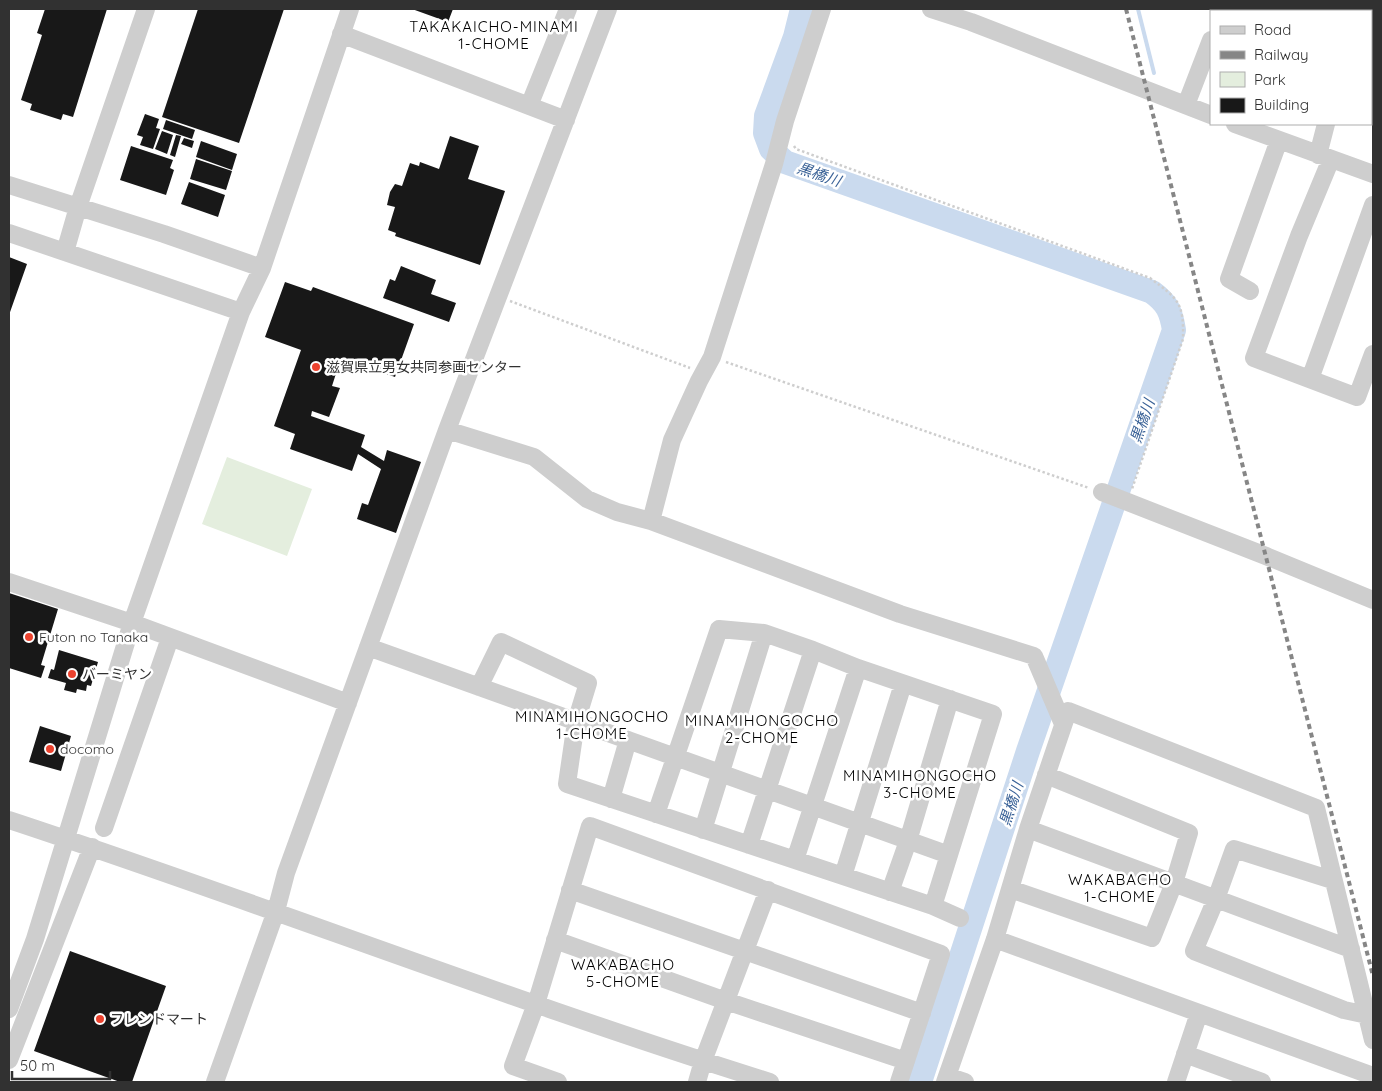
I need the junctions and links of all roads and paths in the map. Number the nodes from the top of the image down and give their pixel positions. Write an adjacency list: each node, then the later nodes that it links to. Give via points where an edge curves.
1 (146, 9): 23 (street)
2 (350, 9): 8 (street)
3 (568, 9): 11 (street)
4 (608, 9): 13 (street)
5 (822, 9): 17 (street)
6 (932, 9): 7 (street)
7 (974, 16): 10 (street)
8 (341, 34): 11 (street); 26 (street)
9 (1210, 43): 10 (street)
10 (1186, 105): 12 (street)
11 (530, 106): 13 (street)
12 (1210, 115)
13 (566, 120): 28 (street)
14 (1242, 125): 16 (street)
15 (1326, 125): 19 (street)
16 (1256, 127): 18 (street)
17 (781, 137): 31 (street); 35 (path, via 796,149 1150,278 1174,296 1184,317 1183,339)
18 (1280, 140): 19 (street); 27 (street, via 1229,279)
19 (1324, 157): 20 (street); 32 (street, via 1254,358)
20 (1373, 174)
21 (9, 185): 23 (street)
22 (1373, 205): 32 (street)
23 (78, 206): 25 (street); 26 (street)
24 (9, 233): 25 (street)
25 (65, 252): 29 (street)
26 (262, 268): 29 (street)
27 (1250, 291)
28 (498, 297): 31 (path, via 684,367); 33 (street)
29 (241, 312): 39 (street)
30 (1373, 354): 32 (street, via 1357,397)
31 (708, 364): 34 (path); 36 (street, via 672,440)
32 (1310, 379)
33 (447, 430): 36 (street, via 534,457 587,499 617,512); 42 (street)
34 (1102, 492): 35 (street)
35 (1125, 501): 38 (street)
36 (651, 521): 50 (street, via 900,614 1034,656)
37 (9, 582): 39 (street)
38 (1373, 600)
39 (132, 624): 41 (street); 64 (street)
40 (764, 633): 43 (street); 52 (street, via 719,628); 53 (street)
41 (170, 638): 48 (street); 61 (street)
42 (368, 647): 46 (street); 48 (street)
43 (813, 650): 44 (street); 55 (street)
44 (858, 668): 45 (street); 57 (street)
45 (903, 684): 47 (street); 60 (street)
46 (480, 687): 49 (street); 49 (street, via 501,642 588,683)
47 (950, 699): 65 (street); 68 (street, via 993,714)
48 (348, 703): 79 (street, via 286,873)
49 (576, 722): 51 (street); 56 (street, via 567,784)
50 (1063, 724): 54 (street); 71 (street, via 1068,711 1316,808)
51 (628, 740): 52 (street); 56 (street)
52 (676, 758): 53 (street); 58 (street)
53 (721, 774): 55 (street); 63 (street)
54 (1046, 775): 62 (street); 72 (street, via 1189,833)
55 (767, 790): 57 (street); 66 (street)
56 (611, 799): 58 (street)
57 (811, 806): 60 (street); 69 (street)
58 (656, 814): 63 (street)
59 (9, 820): 64 (street)
60 (859, 823): 65 (street); 70 (street)
61 (104, 828)
62 (1028, 829): 72 (street); 73 (street)
63 (704, 830): 66 (street)
64 (65, 838): 67 (street); 87 (street, via 35,939)
65 (908, 840): 68 (street); 76 (street)
66 (749, 845): 69 (street)
67 (92, 847): 79 (street); 93 (street)
68 (950, 855): 78 (street)
69 (795, 860): 70 (street)
70 (843, 876): 76 (street)
71 (1332, 880): 77 (street, via 1234,849); 83 (street)
72 (1174, 883): 73 (street, via 1152,938); 77 (street)
73 (1010, 889): 81 (street)
74 (570, 890): 75 (street, via 590,826); 82 (street); 84 (street)
75 (768, 890): 84 (street); 88 (street, via 941,954)
76 (890, 892): 78 (street)
77 (1216, 899): 83 (street); 90 (street, via 1194,951)
78 (933, 906): 80 (street)
79 (276, 911): 86 (street); 98 (street)
80 (960, 918)
81 (995, 939): 89 (street); 97 (street)
82 (555, 940): 85 (street); 86 (street)
83 (1351, 949): 90 (street)
84 (745, 952): 85 (street); 88 (street)
85 (726, 1001): 94 (street); 95 (street)
86 (536, 1004): 94 (street); 99 (street, via 513,1066)
87 (9, 1009)
88 (922, 1013): 95 (street)
89 (1199, 1013): 92 (street); 96 (street)
90 (1367, 1016): 91 (street)
91 (1373, 1040)
92 (1185, 1054): 104 (street); 105 (street)
93 (9, 1060)
94 (703, 1061): 100 (street); 101 (street)
95 (906, 1061): 102 (street)
96 (1373, 1076)
97 (946, 1079): 103 (street)
98 (215, 1082)
99 (558, 1082)
100 (697, 1082)
101 (770, 1082)
102 (899, 1082)
103 (965, 1082)
104 (1176, 1082)
105 (1262, 1082)

